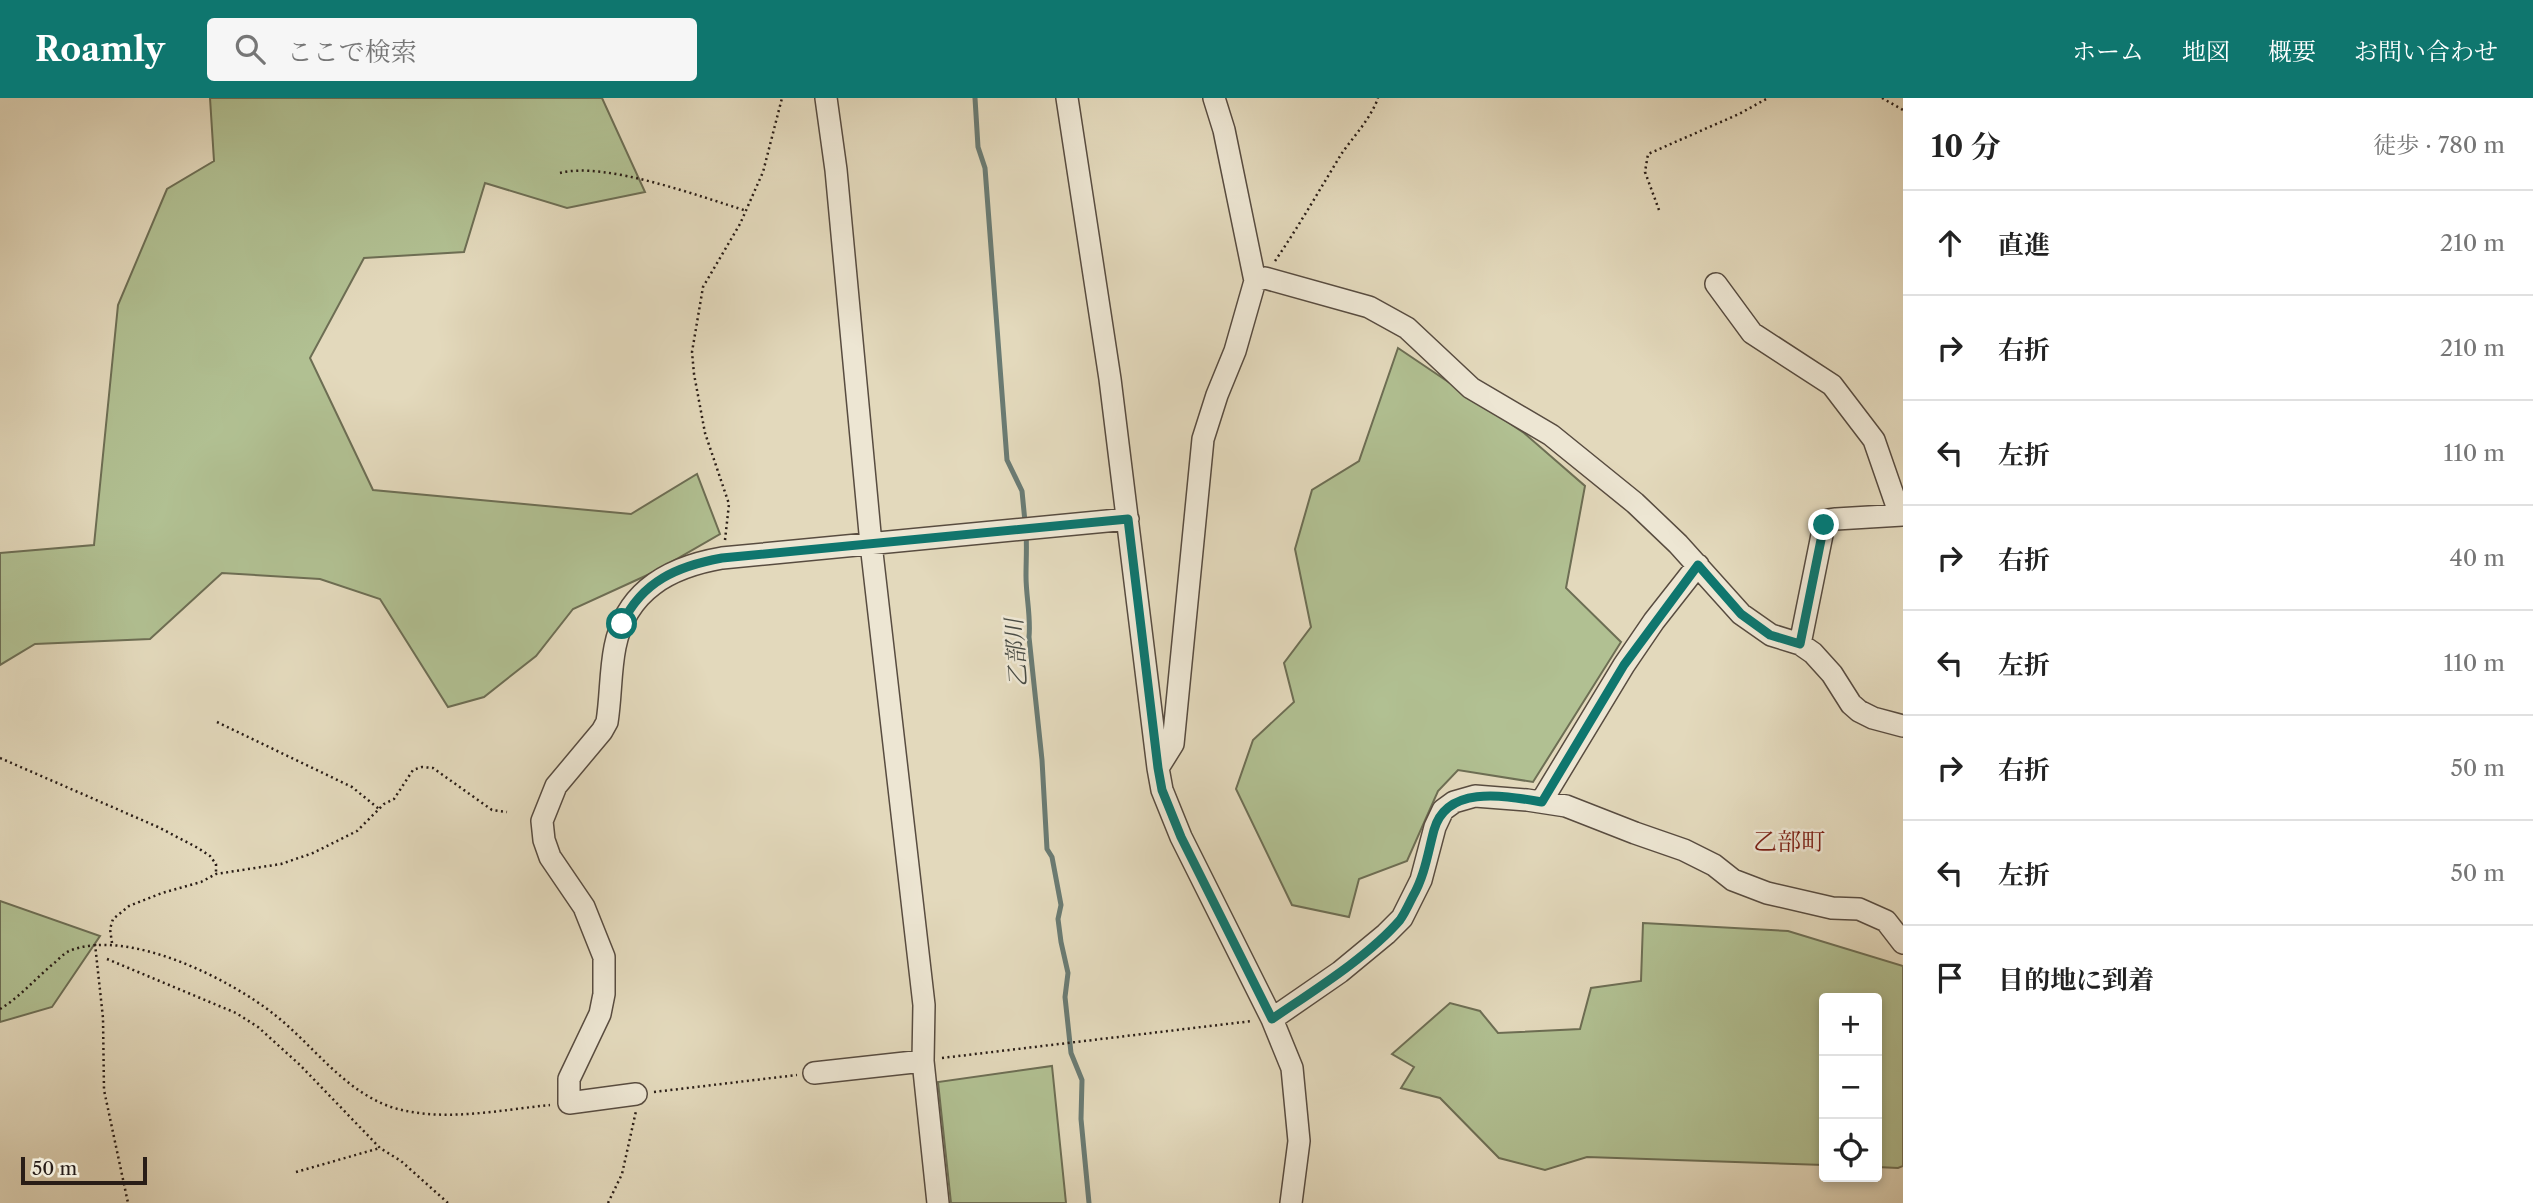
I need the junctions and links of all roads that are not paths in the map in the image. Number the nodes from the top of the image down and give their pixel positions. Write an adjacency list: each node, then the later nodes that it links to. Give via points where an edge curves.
1 (826, 98): 8 (street)
2 (1068, 98): 7 (street)
3 (1214, 98): 4 (street)
4 (1260, 279): 9 (street, via 1368,307 1407,328 1471,388 1551,435 1588,464); 12 (street, via 1203,439 1173,744)
5 (1716, 284): 6 (street, via 1752,334 1832,385 1874,440)
6 (1902, 515): 10 (street, via 1836,519 1824,525)
7 (1128, 519): 8 (street); 12 (street)
8 (871, 544): 16 (street, via 924,1005); 18 (street, via 722,558 682,568 647,589 629,609 615,646 607,722 556,786 542,821 550,857 584,907 604,957 600,1014 569,1079 569,1103)
9 (1698, 565): 10 (street, via 1741,614 1770,635); 13 (street, via 1624,665)
10 (1800, 644): 11 (street, via 1820,660 1859,711)
11 (1903, 726)
12 (1158, 768): 15 (street, via 1181,837)
13 (1542, 802): 14 (street, via 1566,806 1684,850 1733,880 1767,893 1832,908 1859,909 1886,921); 15 (street, via 1475,796 1443,810 1421,880 1402,918 1340,971)
14 (1903, 943)
15 (1272, 1019): 20 (street, via 1292,1068 1298,1141)
16 (923, 1061): 17 (street); 19 (street)
17 (814, 1073)
18 (636, 1094)
19 (938, 1203)
20 (1291, 1203)

